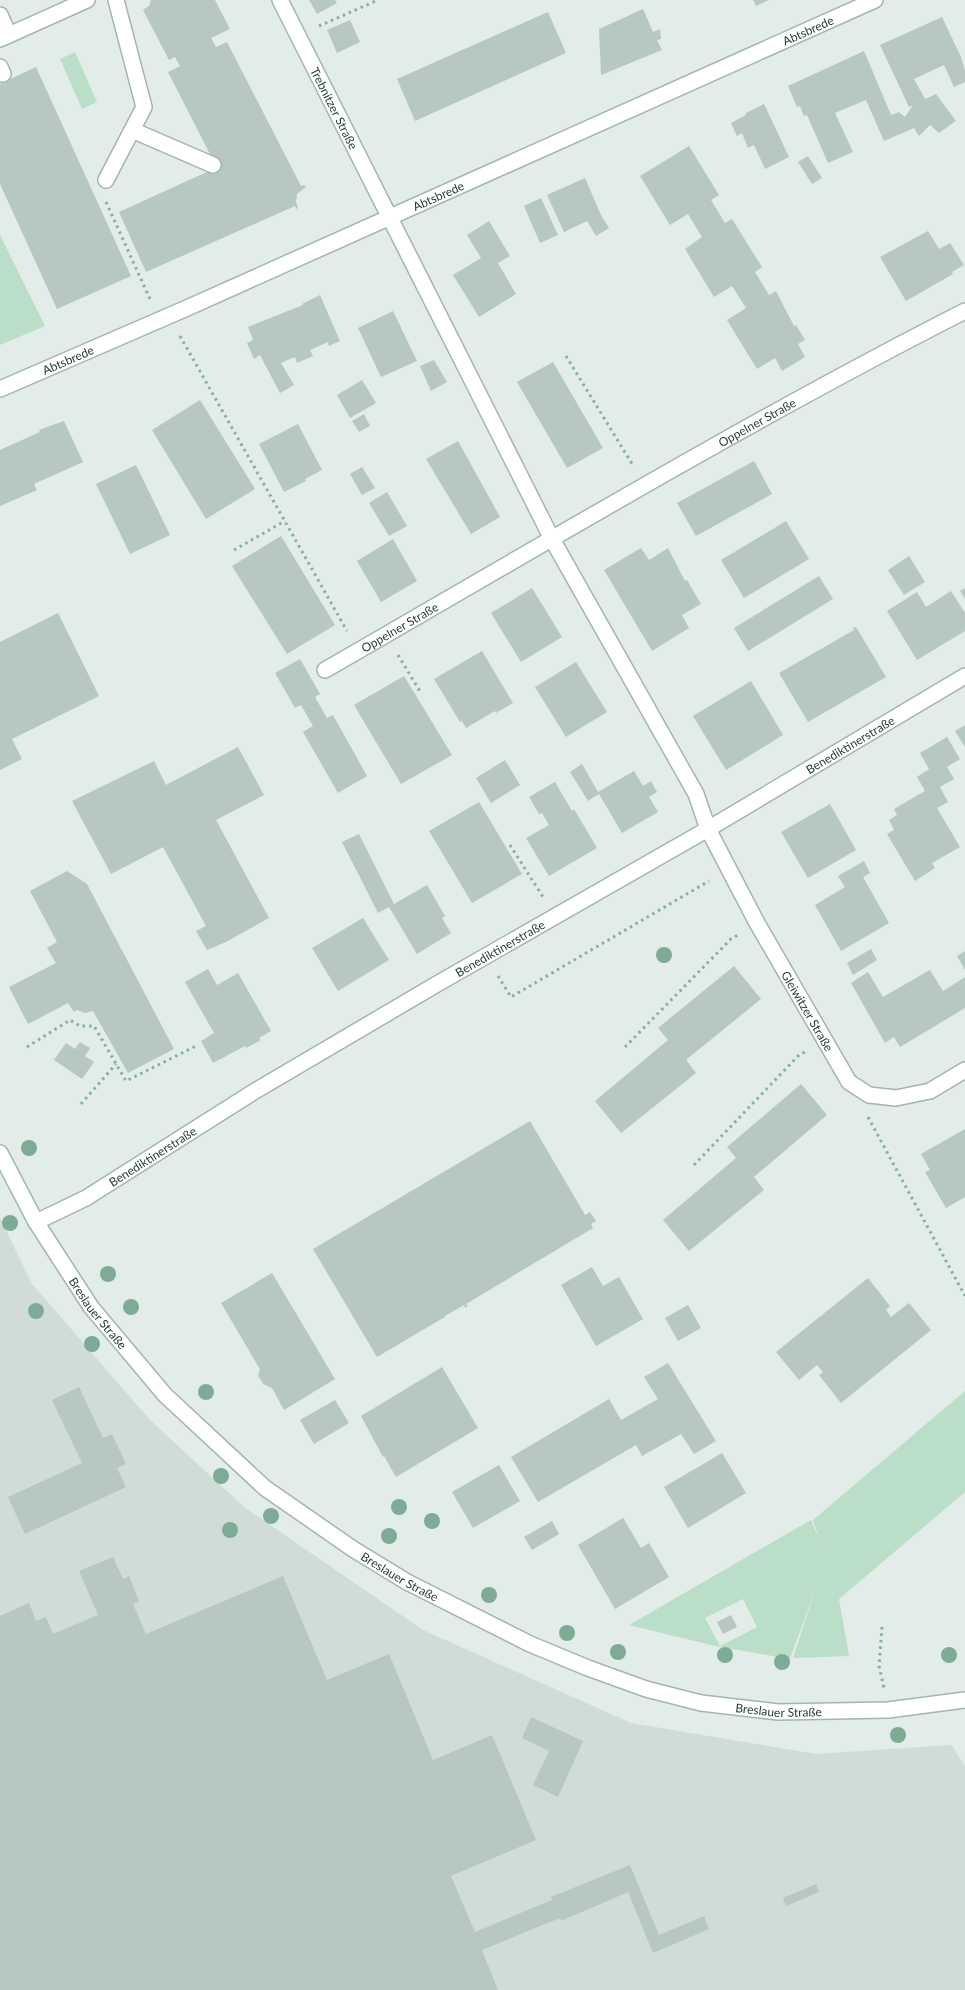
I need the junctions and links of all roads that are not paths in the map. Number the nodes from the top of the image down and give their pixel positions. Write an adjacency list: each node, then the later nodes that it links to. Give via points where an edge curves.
1 (87, 0): 6 (street)
2 (116, 0): 7 (street, via 144,107)
3 (280, 0): 10 (street, Trebnitzer Straße)
4 (875, 0): 10 (street, Abtsbrede)
5 (0, 15): 6 (street)
6 (5, 37)
7 (132, 130): 8 (street); 9 (street)
8 (212, 165)
9 (106, 180)
10 (390, 218): 12 (street, Abtsbrede); 13 (street)
11 (965, 311): 13 (street, Oppelner Straße, via 865,362)
12 (0, 389)
13 (552, 539): 14 (street, Oppelner Straße); 16 (street, via 696,794)
14 (325, 670)
15 (965, 676): 16 (street, Benediktinerstraße)
16 (708, 829): 17 (street, Gleiwitzer Straße, via 757,923 849,1082 869,1095 896,1098 930,1091); 19 (street, Benediktinerstraße, via 236,1102 86,1198)
17 (965, 1070)
18 (0, 1153): 19 (street, Breslauer Straße)
19 (36, 1222): 20 (street, Breslauer Straße, via 91,1307 165,1395 265,1488 407,1582 530,1644 646,1689 701,1702 778,1712 888,1710)
20 (965, 1700)

